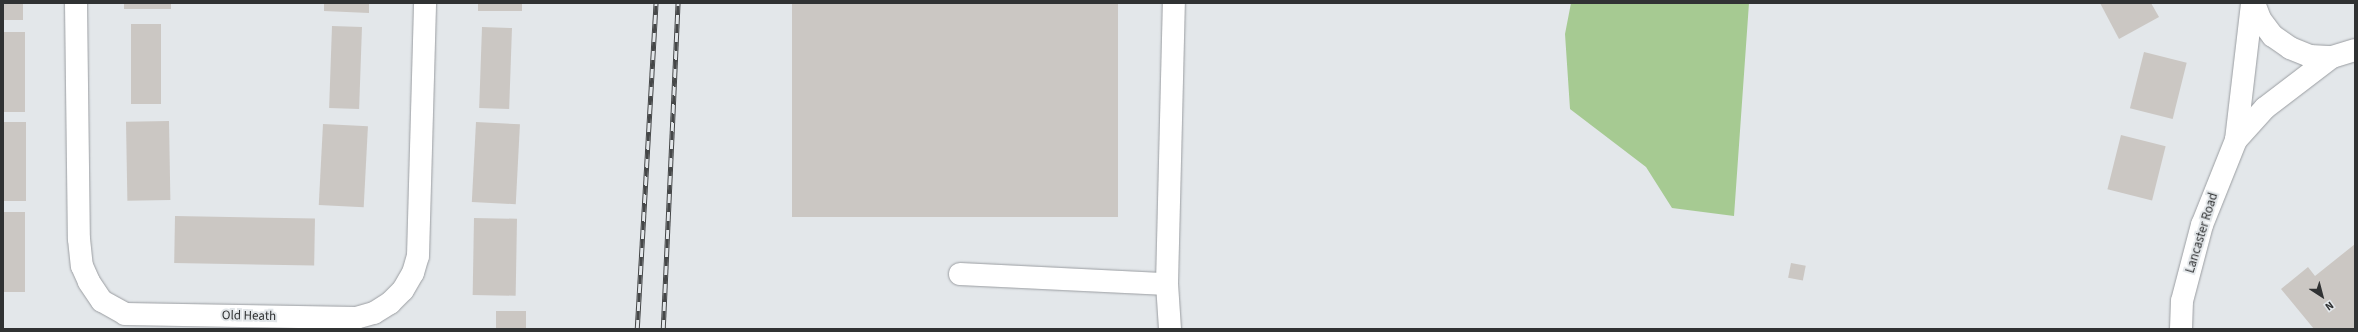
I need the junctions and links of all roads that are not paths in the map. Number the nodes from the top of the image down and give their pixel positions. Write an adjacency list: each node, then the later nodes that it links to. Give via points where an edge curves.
1 (76, 3): 2 (street, Old Heath, via 79,239 82,266 89,282 102,300 126,314 356,318 374,313 390,303 403,290 413,273 418,256)
2 (425, 3)
3 (1174, 3): 8 (street)
4 (2253, 3): 5 (street, via 2260,19 2273,36 2290,48 2310,56); 6 (street, Lancaster Road)
5 (2345, 56): 6 (street, Lancaster Road, via 2265,108)
6 (2236, 140): 10 (street, Lancaster Road, via 2202,225 2182,301)
7 (960, 274): 8 (street)
8 (1166, 284): 9 (street)
9 (1170, 329)
10 (2181, 329)

